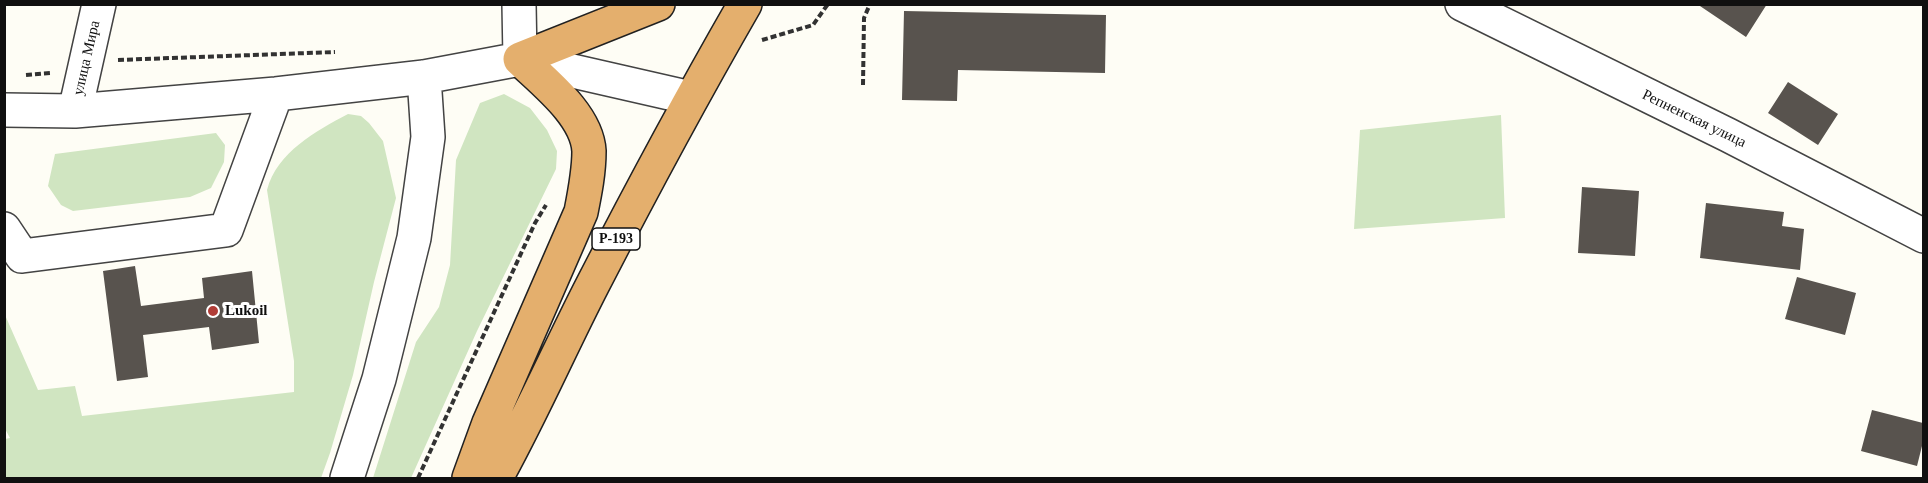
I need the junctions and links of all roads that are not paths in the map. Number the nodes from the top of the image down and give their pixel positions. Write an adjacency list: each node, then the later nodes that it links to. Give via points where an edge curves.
1 (99, 4): 11 (street, улица Мира)
2 (519, 4): 6 (street)
3 (658, 4): 6 (highway)
4 (745, 4): 9 (highway, Р-193)
5 (1462, 4): 13 (street, Репненская улица)
6 (520, 59): 7 (street); 9 (street); 15 (highway, via 568,106 584,130 589,149 587,178 581,212)
7 (424, 77): 8 (street); 14 (street, via 428,137 414,238 379,379)
8 (276, 94): 11 (street); 12 (street, via 226,230 22,256)
9 (691, 98): 16 (highway, Р-193)
10 (4, 110): 11 (street)
11 (75, 111)
12 (4, 229)
13 (1923, 236)
14 (347, 478)
15 (469, 478)
16 (496, 478)

